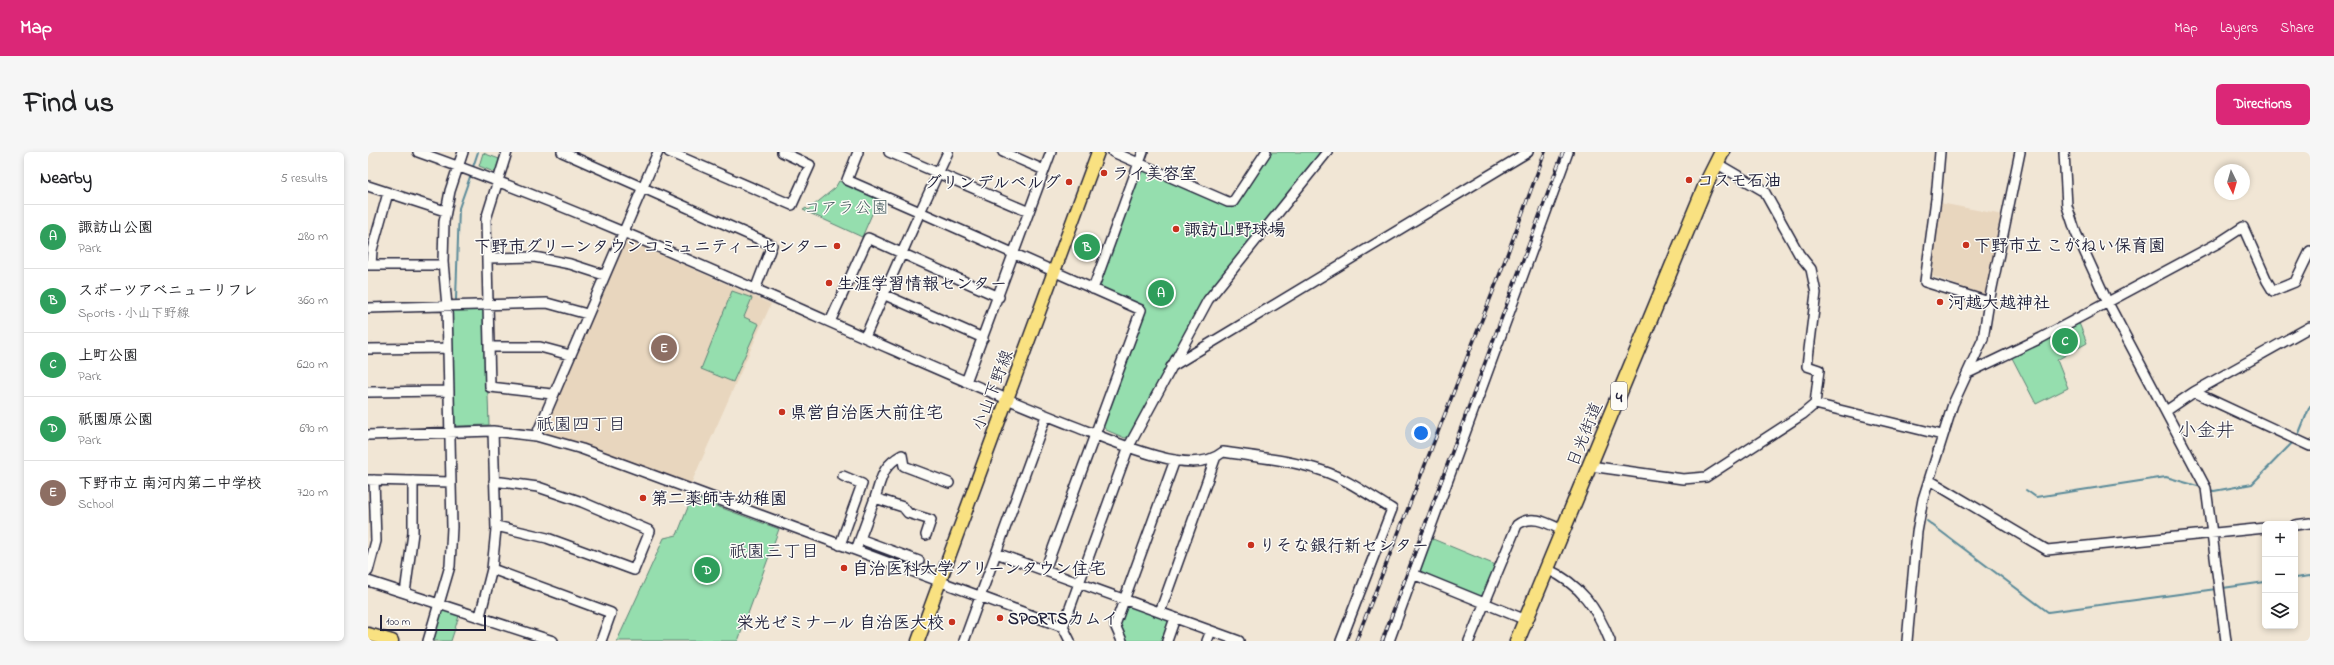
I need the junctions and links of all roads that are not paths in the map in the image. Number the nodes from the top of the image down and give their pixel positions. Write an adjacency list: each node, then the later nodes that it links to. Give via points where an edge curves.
1 (418, 152): 25 (street)
2 (463, 152): 25 (street)
3 (507, 152): 28 (street)
4 (562, 152): 30 (street)
5 (658, 152): 30 (street)
6 (669, 152): 7 (street, via 792,205 810,165)
7 (782, 152)
8 (858, 152): 33 (street, via 846,180)
9 (889, 152): 27 (street)
10 (948, 152): 27 (street)
11 (1003, 152): 26 (street)
12 (1051, 152): 26 (street)
13 (1098, 152): 42 (main road, 小山下野線)
14 (1113, 152): 24 (street)
15 (1143, 152): 24 (street)
16 (1266, 152): 24 (street, via 1233,202)
17 (1327, 152): 62 (street, via 1208,300)
18 (1528, 152): 62 (street)
19 (1568, 152): 109 (street)
20 (1940, 152): 48 (street, via 1925,282)
21 (2020, 152): 48 (street)
22 (2064, 152): 49 (street, via 2067,206 2076,233)
23 (1719, 158): 70 (street, via 1764,191 1810,269 1816,293 1807,366 1819,370); 83 (highway, 日光街道 / 4)
24 (1139, 162): 44 (street)
25 (461, 167): 28 (street); 32 (street)
26 (1044, 170): 34 (street)
27 (937, 174): 33 (street); 34 (street)
28 (498, 180): 35 (street); 39 (street, via 486,219)
29 (368, 186): 31 (street)
30 (643, 188): 35 (street); 45 (street, via 772,245)
31 (388, 193): 32 (street); 40 (street)
32 (445, 211): 41 (street)
33 (920, 212): 37 (street); 38 (street)
34 (1028, 212): 38 (street)
35 (624, 231): 43 (street); 45 (street)
36 (2310, 251): 49 (street, via 2295,282 2273,291 2243,228)
37 (903, 255): 46 (street); 47 (street); 54 (street, via 868,238)
38 (1014, 255): 42 (street); 47 (street)
39 (488, 258): 43 (street, via 534,257 570,264); 50 (street)
40 (369, 265): 41 (street)
41 (443, 265): 51 (street)
42 (1054, 273): 44 (street); 69 (main road, 小山下野線)
43 (604, 275): 53 (street)
44 (1093, 289): 75 (street, via 1141,310)
45 (755, 290): 54 (street)
46 (885, 295): 56 (street); 57 (street)
47 (999, 296): 57 (street)
48 (1989, 302): 63 (street, via 1983,339)
49 (2107, 302): 63 (street, via 2041,338); 71 (street)
50 (489, 304): 51 (street); 53 (street, via 547,303); 58 (street)
51 (447, 306): 52 (street); 59 (street)
52 (368, 308)
53 (587, 314): 61 (street)
54 (830, 322): 56 (street)
55 (2310, 327): 67 (street)
56 (865, 337): 64 (street)
57 (983, 338): 64 (street)
58 (490, 347): 61 (street, via 540,347); 68 (street, via 490,387)
59 (448, 348): 60 (street); 65 (street)
60 (368, 349)
61 (570, 355): 68 (street)
62 (1171, 368): 79 (street)
63 (1968, 373): 77 (street)
64 (966, 382): 69 (street)
65 (449, 391): 66 (street); 74 (street)
66 (368, 392)
67 (2194, 392): 71 (street); 80 (street)
68 (552, 394): 78 (street)
69 (1006, 399): 72 (street); 111 (main road, 小山下野線)
70 (1815, 404): 77 (street); 83 (street, via 1706,477 1683,479)
71 (2166, 411): 97 (street, via 2206,488)
72 (1046, 416): 75 (street); 103 (street)
73 (493, 431): 74 (street); 78 (street); 88 (street)
74 (450, 433): 76 (street); 89 (street)
75 (1094, 434): 79 (street); 107 (street)
76 (368, 435)
77 (1942, 435): 86 (street)
78 (536, 436): 101 (street, via 582,449)
79 (1129, 446): 82 (street); 112 (street)
80 (2310, 446)
81 (1216, 459): 82 (street, via 1193,462); 118 (street); 136 (street, via 1223,452 1323,471 1392,509)
82 (1175, 460): 115 (street)
83 (1590, 466): 96 (highway, 日光街道 / 4)
84 (843, 476): 101 (street, via 862,484)
85 (371, 480): 87 (street); 99 (street)
86 (1929, 480): 97 (street, via 2047,550); 141 (street, via 1917,532)
87 (413, 481): 89 (street); 113 (street, via 413,533)
88 (494, 481): 94 (street); 94 (street, via 538,487 582,502 650,531 634,570 546,538)
89 (451, 482): 116 (street, via 450,566)
90 (949, 483): 91 (street, via 904,466 902,455 890,461 884,470)
91 (875, 498): 98 (street, via 931,520); 100 (street)
92 (2310, 523): 93 (street)
93 (2298, 525)
94 (496, 526): 105 (street)
95 (2262, 528): 97 (street)
96 (1564, 531): 106 (highway, 日光街道 / 4); 117 (street, via 1535,519 1522,521 1517,525)
97 (2213, 533): 142 (street)
98 (926, 535)
99 (372, 539): 108 (street)
100 (860, 539): 102 (street); 104 (street)
101 (840, 545): 102 (street)
102 (856, 550): 111 (street)
103 (996, 553): 107 (street); 114 (street)
104 (920, 561)
105 (492, 569): 119 (street); 128 (street, via 611,613)
106 (1547, 569): 121 (highway, 日光街道 / 4); 140 (street, via 1559,574 1590,602 1600,616)
107 (1046, 570): 112 (street)
108 (368, 571)
109 (1413, 574): 117 (street); 137 (street)
110 (368, 581): 113 (street)
111 (939, 581): 114 (street); 129 (main road, 小山下野線)
112 (1079, 582): 115 (street); 122 (street)
113 (405, 593): 116 (street)
114 (980, 597): 122 (street); 130 (street)
115 (1124, 599): 118 (street); 132 (street, via 1115,625)
116 (439, 603): 119 (street); 126 (street)
117 (1485, 603): 121 (street); 138 (street)
118 (1160, 612): 120 (street)
119 (480, 616): 127 (street)
120 (1175, 618): 123 (street); 133 (street)
121 (1526, 620): 139 (highway, 日光街道 / 4)
122 (1063, 627): 131 (street)
123 (1211, 630): 134 (street); 135 (street)
124 (368, 634): 125 (main road)
125 (392, 641)
126 (428, 641)
127 (553, 641)
128 (601, 641)
129 (918, 641)
130 (964, 641)
131 (1070, 641)
132 (1122, 641)
133 (1167, 641)
134 (1207, 641)
135 (1239, 641)
136 (1341, 641)
137 (1389, 641)
138 (1469, 641)
139 (1517, 641)
140 (1610, 641)
141 (1907, 641)
142 (2226, 641)

